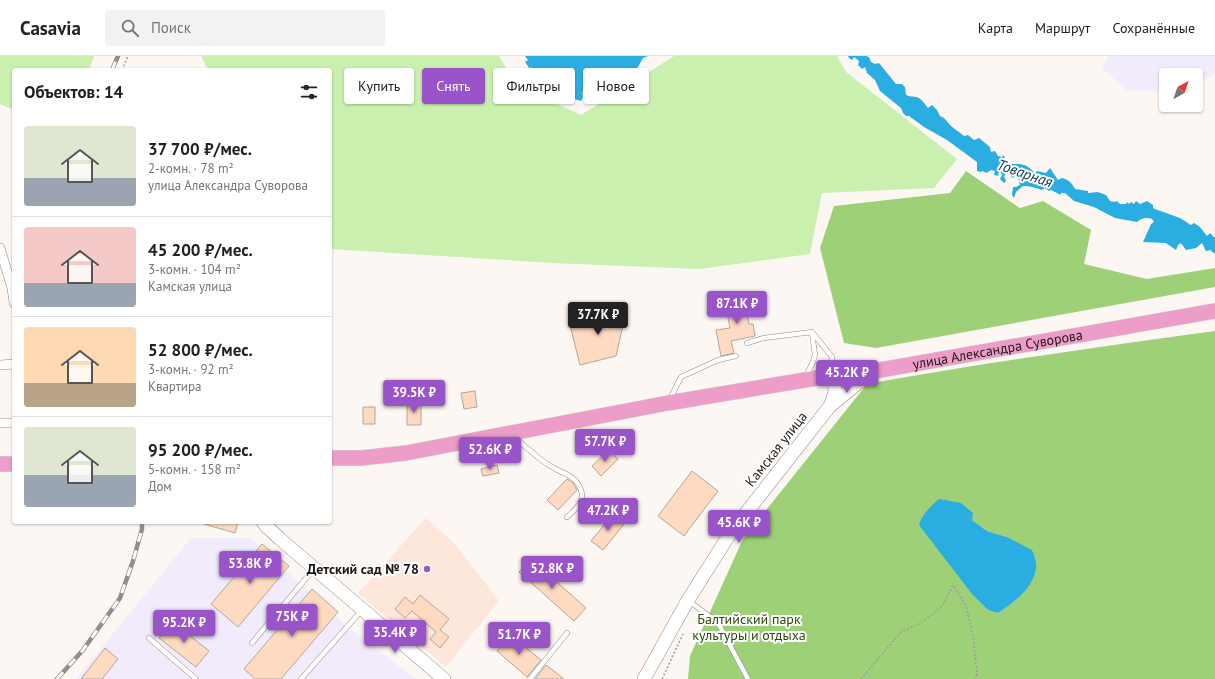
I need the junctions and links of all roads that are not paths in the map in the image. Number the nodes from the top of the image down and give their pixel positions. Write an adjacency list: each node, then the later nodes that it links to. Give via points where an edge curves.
1 (0, 248): 2 (street)
2 (12, 288)
3 (1215, 311): 9 (main road, улица Александра Суворова)
4 (812, 332): 5 (lane, via 764,338); 10 (lane, via 832,357); 11 (lane, via 815,355)
5 (747, 343)
6 (736, 356): 12 (lane, via 718,360 681,376)
7 (12, 364): 8 (street)
8 (0, 365)
9 (880, 370): 10 (main road, улица Александра Суворова); 13 (main road, via 858,383)
10 (834, 377): 11 (main road, улица Александра Суворова); 13 (main road, Камская улица, via 835,393)
11 (803, 381): 12 (main road, улица Александра Суворова)
12 (668, 403): 16 (main road, улица Александра Суворова)
13 (830, 406): 23 (main road, Камская улица, via 731,532)
14 (12, 423): 15 (street)
15 (0, 424)
16 (517, 432): 17 (main road, улица Александра Суворова, via 406,453); 20 (lane, via 519,441 554,469 576,480 582,495 581,501)
17 (332, 458)
18 (0, 464): 19 (main road)
19 (12, 464)
20 (567, 517)
21 (264, 524): 22 (main road)
22 (315, 569): 24 (main road); 27 (lane)
23 (688, 600): 32 (main road, Камская улица); 33 (lane, via 718,623)
24 (363, 610): 29 (lane); 30 (main road)
25 (567, 633): 31 (lane)
26 (149, 638): 28 (lane)
27 (252, 644)
28 (196, 679)
29 (301, 679)
30 (444, 679)
31 (530, 679)
32 (644, 679)
33 (748, 679)

